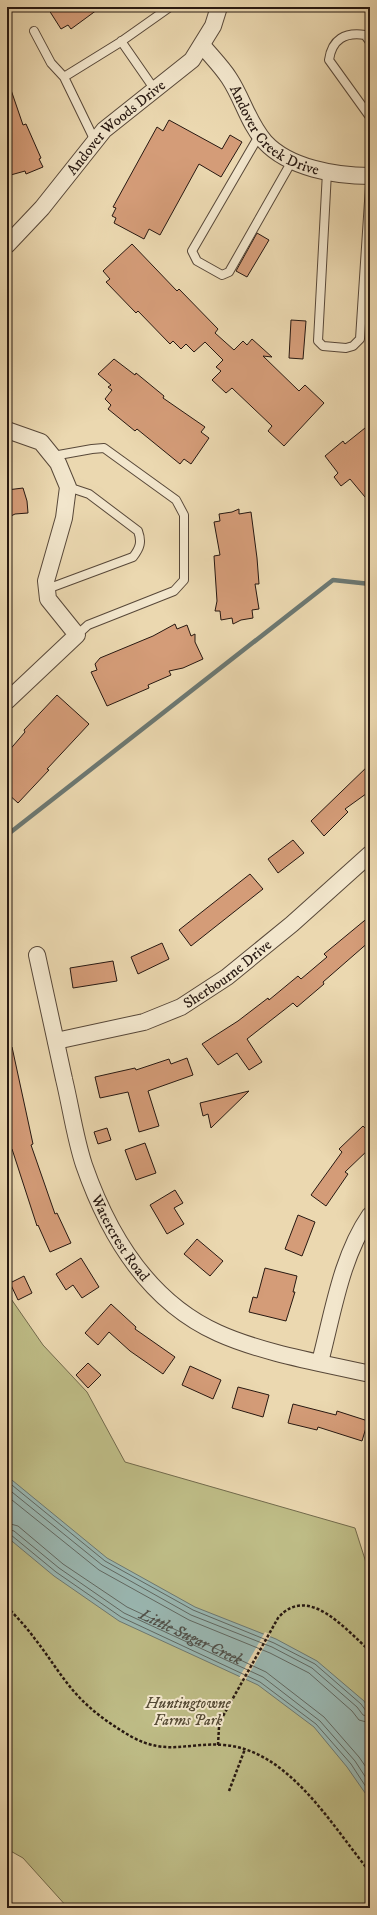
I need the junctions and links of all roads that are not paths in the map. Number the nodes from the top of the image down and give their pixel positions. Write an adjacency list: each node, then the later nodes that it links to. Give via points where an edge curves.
1 (170, 7): 4 (lane)
2 (219, 7): 6 (street, Andover Woods Drive, via 213,26)
3 (34, 30): 7 (lane, via 51,63)
4 (121, 41): 7 (lane); 8 (lane)
5 (370, 42): 9 (lane, via 365,35 355,33 343,36 330,48 329,60)
6 (202, 45): 8 (street, Andover Woods Drive, via 192,60); 10 (street, Andover Creek Drive, via 229,78 248,119)
7 (64, 77): 11 (lane)
8 (155, 90): 11 (street, Andover Woods Drive, via 111,124)
9 (370, 117)
10 (260, 134): 12 (street, Andover Creek Drive, via 266,142); 12 (lane, via 192,251 197,261 222,275 229,272)
11 (95, 141): 16 (street, Andover Woods Drive, via 42,208)
12 (292, 161): 13 (street, Andover Creek Drive)
13 (327, 172): 14 (street, Andover Creek Drive); 15 (lane, via 318,341 323,346 346,348 354,346 360,339)
14 (370, 176)
15 (370, 186)
16 (7, 245)
17 (7, 430): 18 (street, via 42,442)
18 (53, 456): 19 (street); 21 (lane, via 104,448 176,500 184,515 184,580 174,591 88,625)
19 (68, 488): 20 (street, via 64,518 46,581); 20 (lane, via 89,494 138,531 140,549 133,557)
20 (47, 589): 21 (street, via 48,599)
21 (77, 635): 22 (street)
22 (7, 701)
23 (370, 854): 25 (street, Sherbourne Drive, via 292,924 227,977 181,1007 144,1022)
24 (37, 955): 25 (street, Watercrest Road)
25 (56, 1040): 27 (street, Watercrest Road, via 84,1164 99,1204 138,1270 161,1295 217,1333 245,1344)
26 (370, 1215): 27 (street, via 349,1252)
27 (320, 1362): 28 (street, Watercrest Road)
28 (370, 1374)

